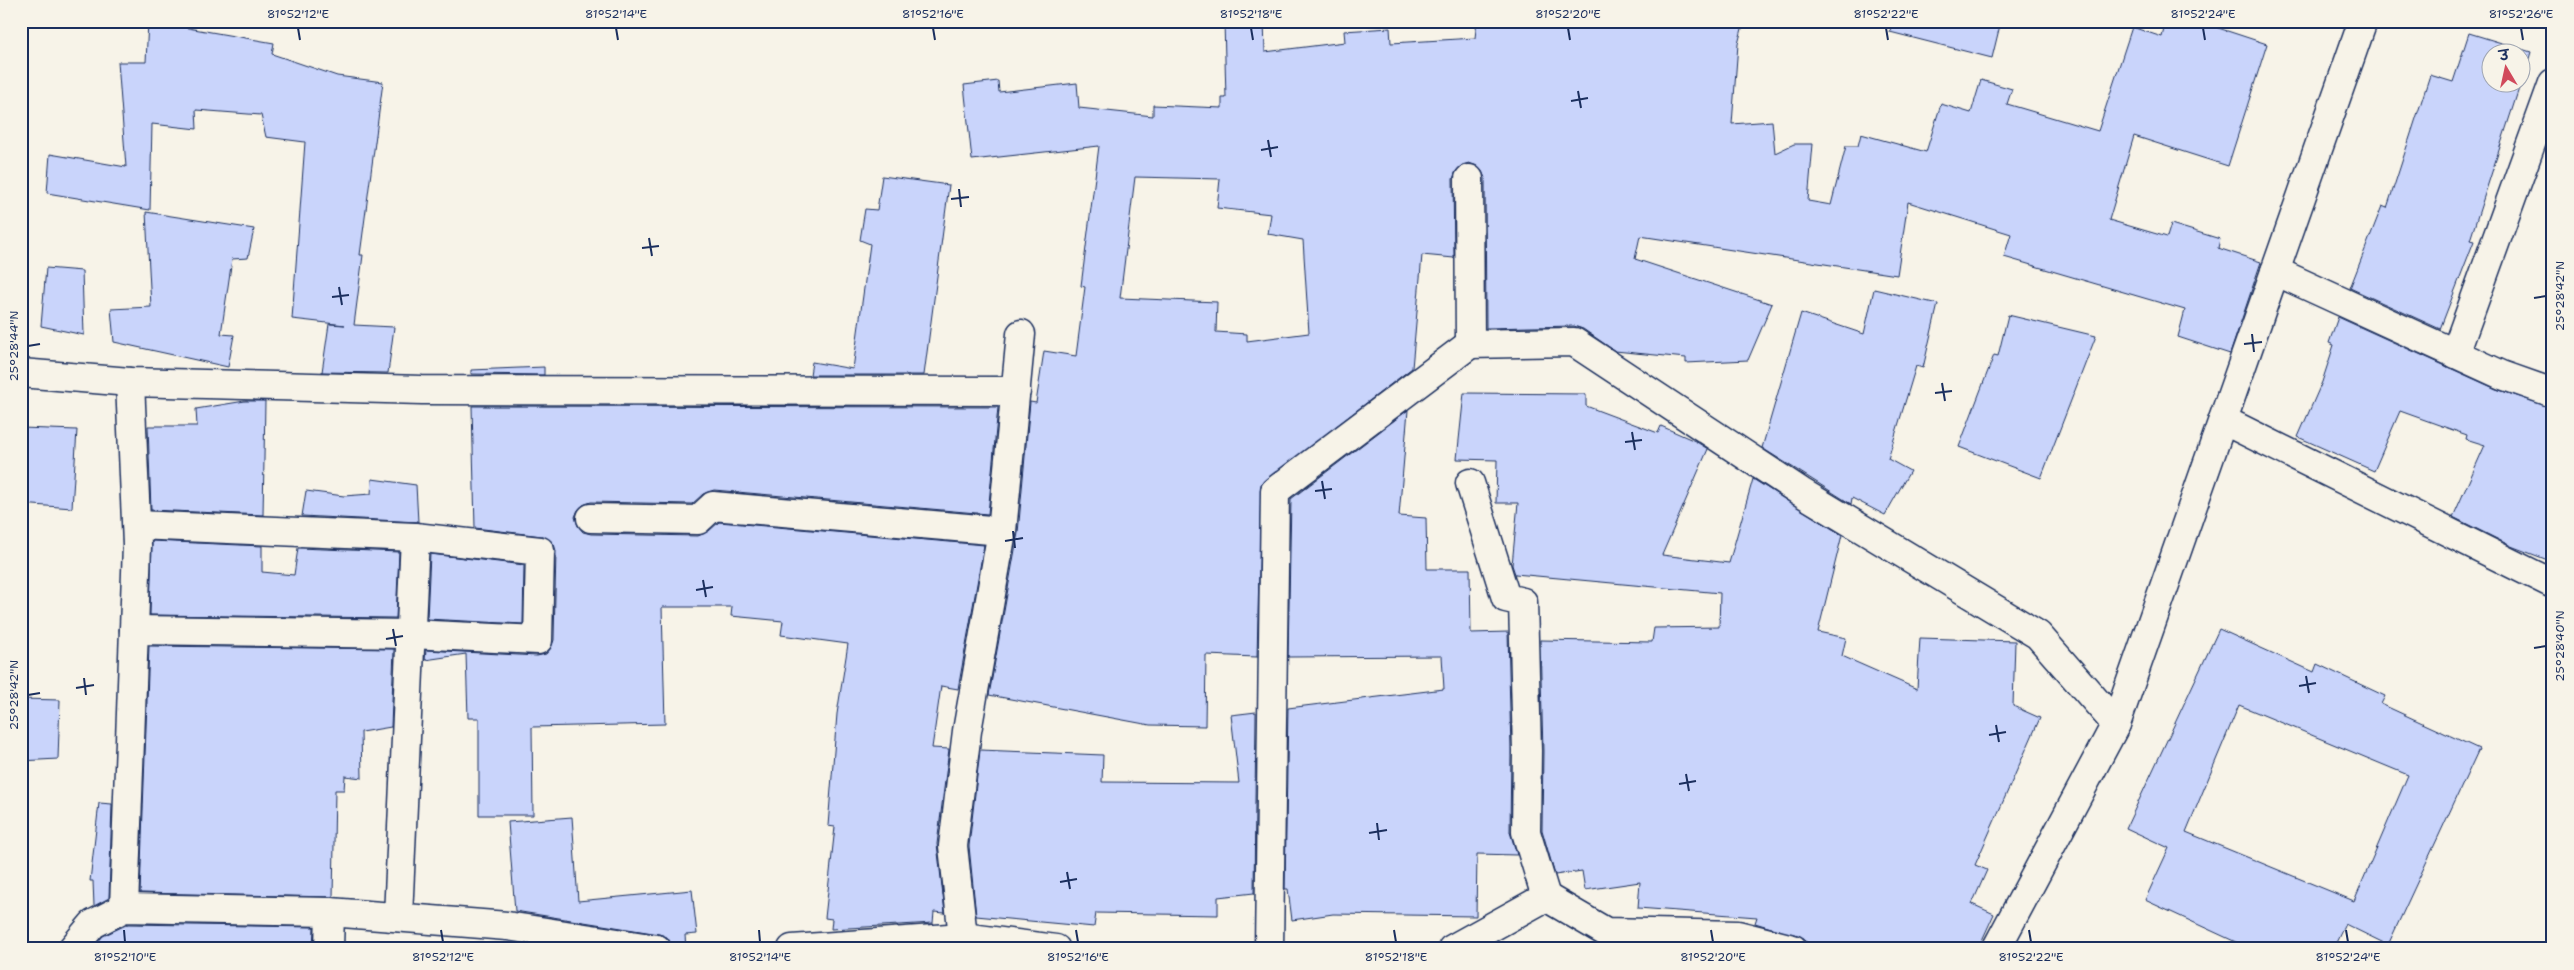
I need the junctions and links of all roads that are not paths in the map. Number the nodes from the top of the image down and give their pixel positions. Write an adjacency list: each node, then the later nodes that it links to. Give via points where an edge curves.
1 (2363, 21): 4 (street)
2 (2553, 82): 7 (street)
3 (1468, 179): 6 (street)
4 (2275, 271): 7 (street); 12 (street)
5 (1021, 334): 10 (street)
6 (1470, 344): 21 (street, via 1574,342 1801,492 2038,635); 32 (street, via 1275,491)
7 (2455, 354): 11 (street, via 2502,376)
8 (21, 373): 9 (street)
9 (130, 382): 10 (street, via 432,390); 15 (street)
10 (1016, 391): 16 (street)
11 (2553, 393)
12 (2223, 420): 18 (street); 21 (street)
13 (1470, 484): 22 (street, via 1506,598 1524,602 1526,832)
14 (591, 518): 16 (street, via 698,520 713,506)
15 (137, 525): 17 (street); 19 (street)
16 (1002, 531): 26 (street, via 967,731 953,846)
17 (415, 537): 20 (street); 20 (street, via 540,551 538,640)
18 (2553, 584)
19 (134, 630): 20 (street); 23 (street)
20 (410, 634): 25 (street)
21 (2116, 724): 35 (street)
22 (1546, 897): 33 (street); 34 (street, via 1606,932 1738,935)
23 (124, 908): 24 (street); 27 (street, via 93,924)
24 (330, 912): 25 (street); 28 (street)
25 (398, 917): 29 (street, via 507,926)
26 (963, 937): 30 (street); 31 (street)
27 (72, 949)
28 (329, 949)
29 (657, 949)
30 (792, 949)
31 (1056, 949)
32 (1269, 949)
33 (1452, 949)
34 (1793, 949)
35 (1996, 949)

